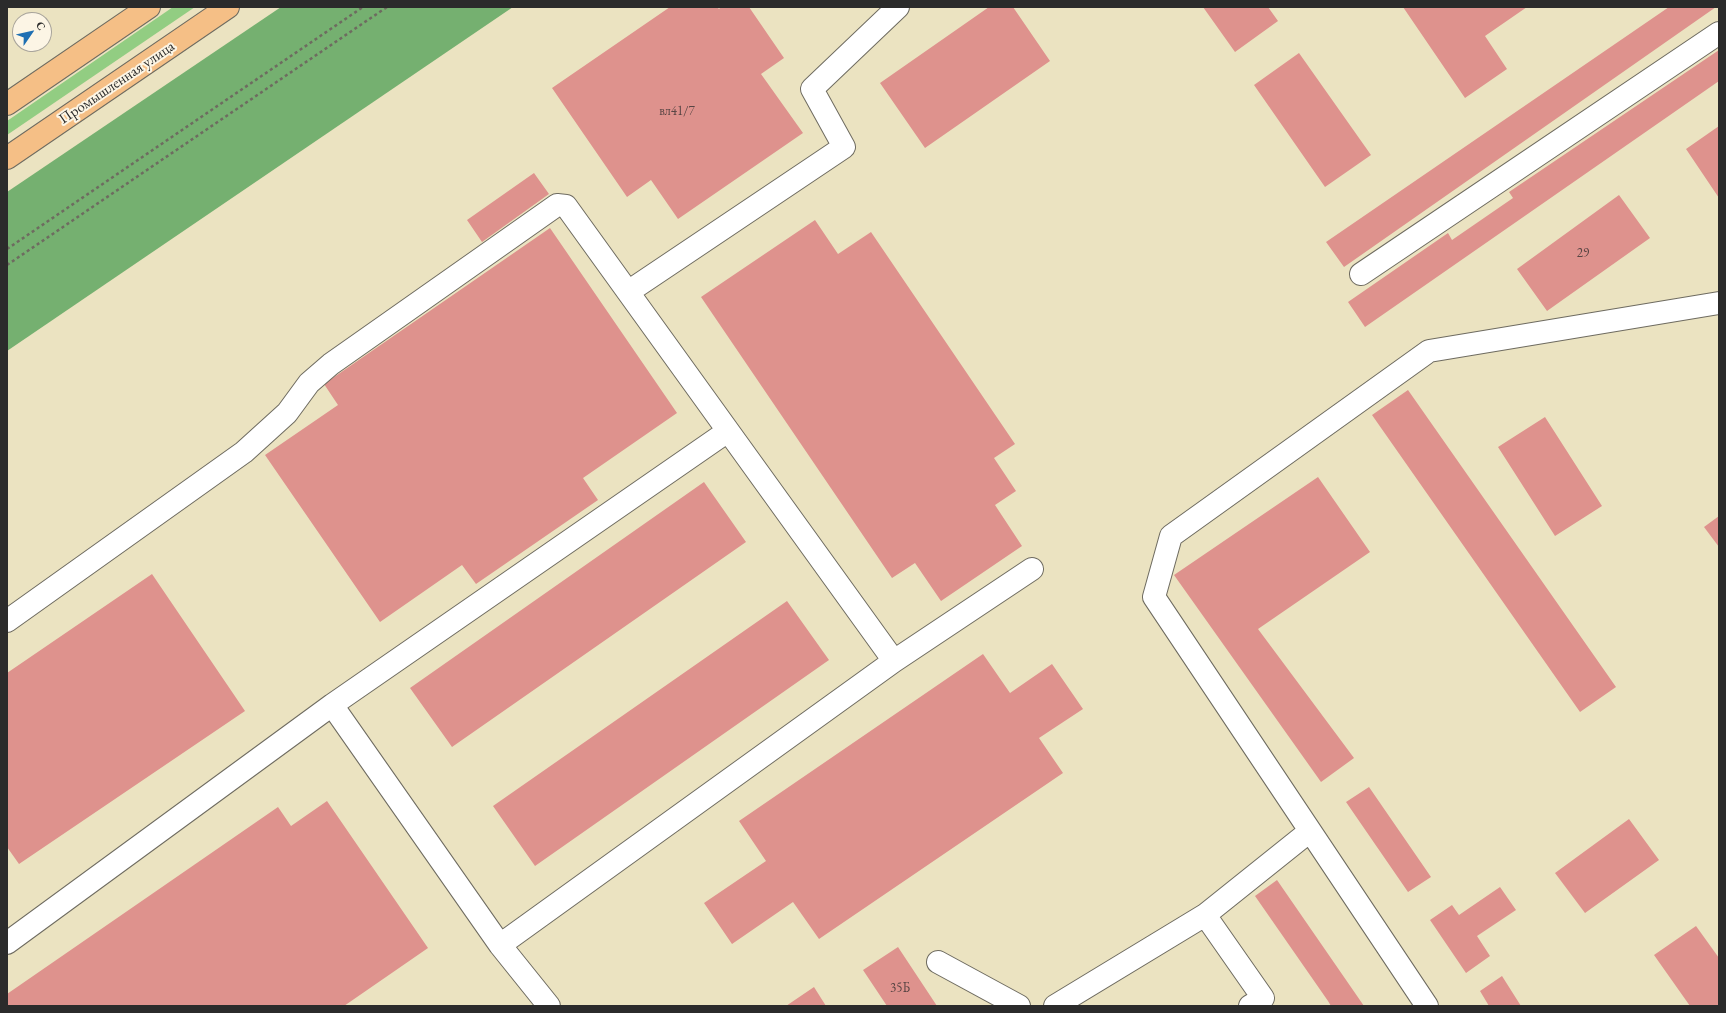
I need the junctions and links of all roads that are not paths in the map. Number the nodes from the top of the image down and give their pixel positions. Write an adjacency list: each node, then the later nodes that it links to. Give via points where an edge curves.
1 (149, 7): 5 (main road)
2 (228, 7): 6 (main road, Промышленная улица)
3 (898, 7): 8 (lane, via 812,89 844,147)
4 (1719, 33): 7 (lane)
5 (7, 104)
6 (7, 158)
7 (1361, 274)
8 (628, 292): 10 (lane); 12 (lane, via 566,206 557,205 331,364 310,383 287,412 244,452)
9 (1719, 303): 15 (lane, via 1429,351 1171,536 1154,597)
10 (728, 431): 13 (lane); 14 (lane)
11 (1032, 569): 13 (lane)
12 (7, 621)
13 (894, 661): 18 (lane)
14 (332, 705): 17 (lane); 18 (lane)
15 (1310, 831): 16 (lane); 24 (lane)
16 (1205, 915): 22 (lane); 23 (lane, via 1263,998)
17 (7, 942)
18 (500, 945): 20 (lane)
19 (938, 962): 21 (lane)
20 (549, 1006)
21 (1019, 1006)
22 (1055, 1006)
23 (1250, 1006)
24 (1427, 1006)

